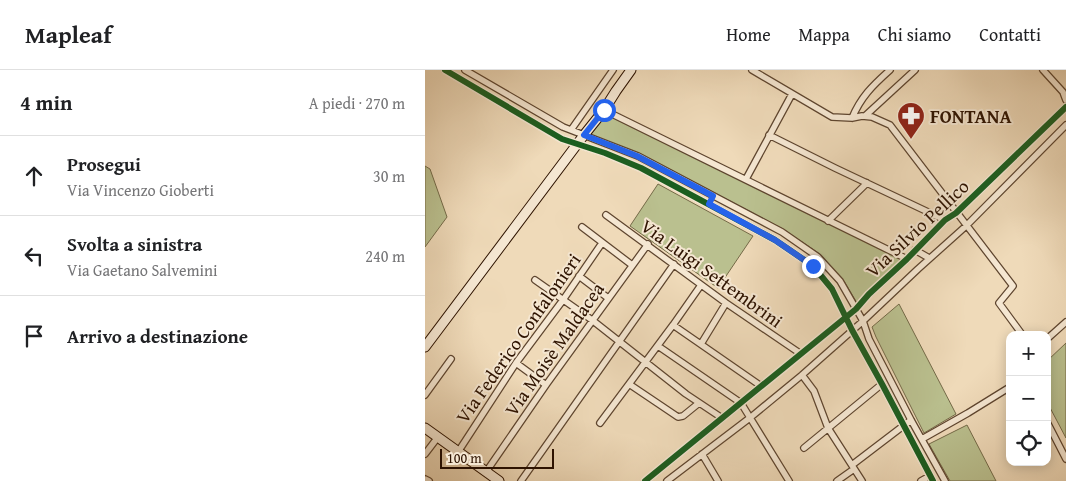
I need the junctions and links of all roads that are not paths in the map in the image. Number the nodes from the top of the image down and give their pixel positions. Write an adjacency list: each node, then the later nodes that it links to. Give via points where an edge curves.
1 (445, 70): 19 (street, via 542,128)
2 (465, 70): 16 (street)
3 (613, 70): 16 (street)
4 (631, 70): 12 (street)
5 (752, 70): 9 (street)
6 (890, 70): 14 (street, via 867,92)
7 (915, 70): 13 (street)
8 (1043, 70): 10 (street)
9 (792, 94): 14 (street, via 832,117); 18 (street)
10 (1066, 100)
11 (1066, 107): 26 (street, Via Silvio Pellico)
12 (604, 110): 17 (street); 20 (street)
13 (865, 116): 14 (street); 26 (street, via 872,116 890,126)
14 (851, 118)
15 (1066, 125): 30 (street, Via Silvio Pellico)
16 (571, 130): 17 (street)
17 (584, 135): 19 (street); 22 (street, via 637,156)
18 (769, 135): 20 (street); 21 (street)
19 (577, 145): 23 (street, via 641,168); 57 (street)
20 (746, 179): 29 (street)
21 (867, 183): 28 (street); 29 (street)
22 (713, 196): 23 (street); 24 (street)
23 (709, 204): 25 (street)
24 (729, 204): 25 (street); 45 (street, via 782,232 818,257 840,281)
25 (724, 213): 46 (street, via 775,240 813,266 832,289)
26 (956, 213): 28 (street, Via Silvio Pellico); 30 (street)
27 (606, 215): 33 (street, Via Luigi Settembrini)
28 (945, 220): 34 (street, Via Silvio Pellico)
29 (828, 221): 35 (street)
30 (966, 226): 36 (street, Via Silvio Pellico); 52 (street, via 1013,286 999,303)
31 (582, 227): 32 (street)
32 (602, 243): 38 (street); 39 (street, Via Federico Confalonieri)
33 (647, 244): 37 (street, Via Luigi Settembrini); 38 (street, Via Moisè Maldacea)
34 (915, 250): 35 (street, Via Silvio Pellico); 36 (street, Via Silvio Pellico)
35 (907, 258): 45 (street, Via Silvio Pellico)
36 (929, 258): 48 (street, Via Silvio Pellico)
37 (674, 264): 41 (street, Via Luigi Settembrini); 54 (street)
38 (632, 266): 42 (street, Via Moisè Maldacea)
39 (579, 276): 42 (street); 43 (street, Via Federico Confalonieri)
40 (535, 280): 43 (street)
41 (701, 284): 44 (street, Via Luigi Settembrini); 50 (street)
42 (608, 298): 47 (street, Via Moisè Maldacea)
43 (563, 300): 47 (street); 61 (street, Via Federico Confalonieri)
44 (726, 303): 55 (street); 58 (street, Via Luigi Settembrini)
45 (856, 309): 46 (street, Via Silvio Pellico); 48 (street)
46 (846, 317): 51 (street); 58 (street, Via Silvio Pellico)
47 (592, 320): 54 (street); 65 (street, Via Moisè Maldacea)
48 (863, 321): 51 (street, Via Silvio Pellico); 73 (street)
49 (1066, 322): 53 (street)
50 (673, 325): 55 (street); 56 (street)
51 (852, 330): 62 (street, Via Silvio Pellico); 64 (street)
52 (1020, 331)
53 (1051, 335)
54 (619, 342): 60 (street); 94 (street)
55 (701, 344): 66 (street)
56 (657, 346): 60 (street); 70 (street)
57 (425, 347)
58 (801, 354): 66 (street, Via Silvio Pellico)
59 (451, 359): 68 (street)
60 (645, 362): 63 (street); 69 (street)
61 (516, 363): 65 (street); 83 (street, Via Federico Confalonieri)
62 (803, 375): 71 (street, Via Silvio Pellico); 77 (street, via 814,391)
63 (629, 384): 69 (street, via 678,417); 74 (street)
64 (882, 384): 75 (street); 77 (street)
65 (546, 385): 89 (street, Via Moisè Maldacea)
66 (761, 386): 70 (street, Via Silvio Pellico)
67 (1006, 390): 80 (street)
68 (425, 395)
69 (699, 403): 72 (street)
70 (741, 403): 71 (street); 72 (street, Via Silvio Pellico)
71 (751, 417): 85 (street, Via Silvio Pellico); 98 (street)
72 (722, 418): 95 (street, Via Silvio Pellico)
73 (911, 420): 75 (street); 80 (street)
74 (601, 423)
75 (903, 425): 86 (street); 88 (street)
76 (425, 428): 79 (street)
77 (828, 428): 81 (street); 88 (street)
78 (1051, 430): 87 (street)
79 (438, 437): 83 (street); 84 (street)
80 (922, 439): 82 (street)
81 (804, 448)
82 (929, 451): 86 (street); 102 (street)
83 (458, 452): 89 (street)
84 (425, 454)
85 (702, 454): 96 (street, Via Silvio Pellico); 97 (street)
86 (920, 456): 91 (street)
87 (1066, 459)
88 (853, 467): 99 (street); 100 (street)
89 (486, 472): 93 (street)
90 (425, 478): 92 (street)
91 (932, 479): 101 (street)
92 (429, 481)
93 (499, 481)
94 (521, 481)
95 (645, 481)
96 (667, 481)
97 (718, 481)
98 (789, 481)
99 (837, 481)
100 (862, 481)
101 (921, 481)
102 (945, 481)

